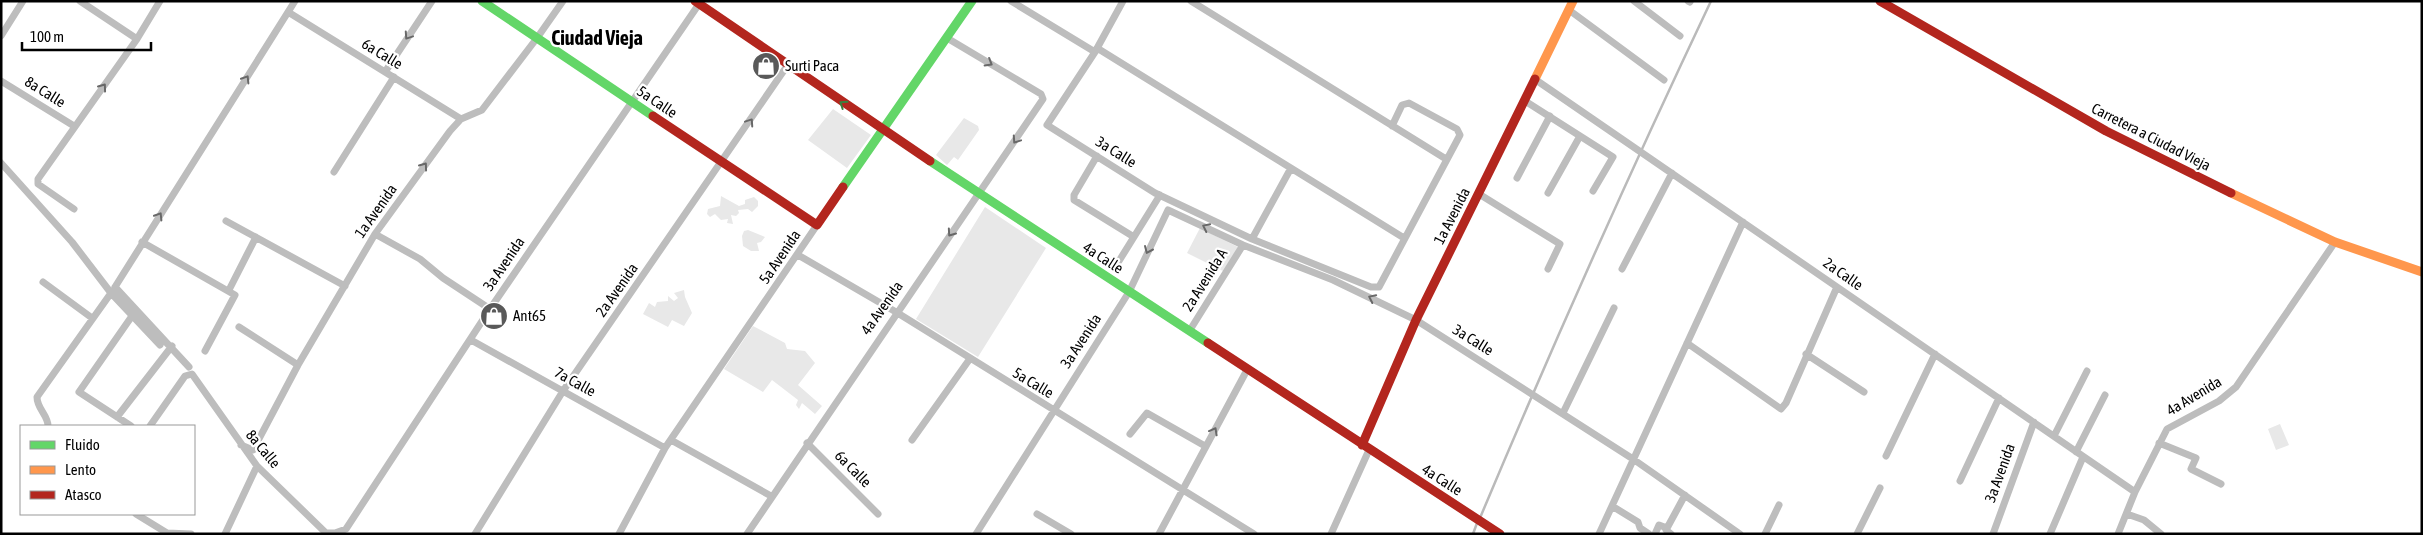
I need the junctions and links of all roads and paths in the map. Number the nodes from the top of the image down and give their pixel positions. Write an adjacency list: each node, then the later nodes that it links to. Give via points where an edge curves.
1 (23, 1): 17 (street)
2 (80, 1): 21 (street)
3 (160, 1): 21 (street)
4 (432, 1): 24 (street, one-way to 24)
5 (482, 1): 19 (main road, 5a Calle)
6 (563, 1): 19 (street, 1a Avenida)
7 (972, 1): 20 (main road, 5a Avenida)
8 (1012, 1): 22 (street)
9 (1123, 1): 22 (street)
10 (1191, 1): 34 (street)
11 (1634, 1): 18 (street)
12 (1880, 1): 61 (main road, Carretera a Ciudad Vieja, via 2106,131)
13 (291, 2): 16 (street)
14 (698, 2): 23 (main road, 4a Calle); 29 (street, 3a Avenida)
15 (1571, 6): 26 (main road, 1a Avenida); 27 (street)
16 (288, 12): 24 (street, 6a Calle); 60 (street, one-way to 16)
17 (2, 35)
18 (1680, 36)
19 (537, 38): 29 (main road, 5a Calle); 32 (street, 1a Avenida, via 482,110)
20 (947, 38): 35 (main road, 5a Avenida); 46 (street, 4a Avenida, one-way to 46, via 1042,94 1043,99)
21 (137, 39): 33 (street, one-way to 21)
22 (1096, 50): 37 (street, 3a Calle, via 1047,125); 41 (street)
23 (787, 66): 35 (main road, 4a Calle, one-way to 23); 39 (street, 2a Avenida, one-way to 23)
24 (384, 72): 25 (street, 6a Calle)
25 (394, 77): 32 (street, 6a Calle); 42 (street)
26 (1536, 80): 30 (main road, 1a Avenida); 43 (street, 2a Calle)
27 (1664, 80)
28 (1, 81): 33 (street, 8a Calle)
29 (631, 101): 39 (main road, 5a Calle); 75 (street, 3a Avenida)
30 (1525, 101): 31 (street); 48 (main road, 1a Avenida)
31 (1550, 116): 36 (street); 44 (street)
32 (461, 119): 55 (street, 1a Avenida, one-way to 32)
33 (74, 126): 50 (street, via 37,181)
34 (1392, 126): 38 (street); 38 (street, via 1402,105 1409,103 1458,128 1460,135)
35 (884, 131): 46 (main road, 4a Calle); 54 (main road, 5a Avenida)
36 (1580, 136): 45 (street, via 1613,157); 47 (street)
37 (1097, 156): 49 (street, 3a Calle); 57 (street, via 1074,200)
38 (1446, 159): 59 (street)
39 (722, 162): 54 (main road, 5a Calle); 94 (street, 2a Avenida)
40 (1, 163): 71 (street)
41 (1291, 168): 58 (street); 59 (street)
42 (334, 172)
43 (1672, 173): 53 (street, 2a Calle); 66 (street)
44 (1517, 178)
45 (1593, 191)
46 (979, 193): 73 (main road, 4a Calle); 76 (street, 4a Avenida, one-way to 76)
47 (1548, 193)
48 (1479, 194): 65 (street, via 1560,244); 79 (main road, 1a Avenida)
49 (1160, 195): 57 (street); 58 (street, 3a Calle)
50 (74, 209)
51 (1168, 210): 62 (street, 3a Calle, one-way to 51); 73 (street, 3a Avenida, one-way to 73)
52 (226, 221): 56 (street)
53 (1743, 222): 70 (street, 2a Calle); 83 (street)
54 (817, 226): 63 (street, 5a Avenida)
55 (375, 234): 69 (street, 1a Avenida); 75 (street, via 420,259)
56 (256, 237): 69 (street); 72 (street)
57 (1134, 237): 64 (street)
58 (1252, 238): 59 (street, 3a Calle, via 1371,287 1379,286)
59 (1404, 238)
60 (142, 242): 71 (street); 72 (street)
61 (2335, 242): 67 (main road, Carretera a Ciudad Vieja); 110 (street, 4a Avenida, via 2236,387 2219,401 2175,423)
62 (1243, 245): 79 (street, 3a Calle, one-way to 62, via 1333,280); 81 (street, 2a Avenida A)
63 (798, 255): 76 (street, 5a Calle); 107 (street, 5a Avenida)
64 (1119, 261)
65 (1548, 269)
66 (1622, 269)
67 (2422, 272)
68 (43, 282): 78 (street)
69 (345, 286): 90 (street, 1a Avenida)
70 (1838, 287): 87 (street); 88 (street, 2a Calle)
71 (111, 289): 77 (street); 78 (street); 85 (street, 8a Calle)
72 (229, 290): 86 (street, via 236,296)
73 (1129, 292): 81 (main road, 4a Calle); 98 (street, 3a Avenida)
74 (1614, 308): 99 (street)
75 (490, 309): 82 (street, 3a Avenida)
76 (896, 312): 89 (street, 5a Calle); 109 (street, 4a Avenida)
77 (132, 316): 84 (street); 100 (street, via 78,392)
78 (92, 318): 102 (street, via 38,398 37,403)
79 (1416, 320): 99 (street, 3a Calle); 113 (main road, 1a Avenida)
80 (239, 328): 90 (street)
81 (1190, 330): 92 (main road, 4a Calle)
82 (471, 340): 94 (street, 7a Calle); 133 (street, 3a Avenida, via 346,530)
83 (1687, 343): 87 (street, via 1781,409); 117 (street)
84 (160, 345)
85 (172, 346): 91 (street, 8a Calle); 100 (street)
86 (205, 351)
87 (1806, 354): 95 (street)
88 (1935, 354): 97 (street, 2a Calle); 116 (street)
89 (969, 360): 98 (street, 5a Calle); 108 (street)
90 (298, 365): 111 (street, 1a Avenida, via 253,450)
91 (189, 370): 104 (street); 111 (street, 8a Calle)
92 (1248, 370): 112 (street, one-way to 92); 113 (main road, 4a Calle)
93 (2087, 371): 106 (street)
94 (563, 391): 114 (street, 7a Calle); 136 (street, 2a Avenida)
95 (1864, 392)
96 (2106, 395): 115 (street)
97 (1999, 398): 101 (street, 2a Calle); 119 (street)
98 (1053, 411): 121 (street, 5a Calle); 139 (street, 3a Avenida)
99 (1564, 413): 117 (street, 3a Calle)
100 (117, 417): 103 (street)
101 (2034, 422): 106 (street, 2a Calle); 151 (street, 3a Avenida)
102 (48, 425)
103 (129, 425)
104 (151, 425)
105 (1130, 434): 112 (street, via 1147,413)
106 (2054, 436): 115 (street, 2a Calle)
107 (671, 440): 114 (street, 5a Avenida); 125 (street)
108 (912, 440)
109 (808, 443): 125 (street, 4a Avenida); 128 (street, 6a Calle)
110 (2159, 443): 120 (street, via 2196,458 2192,469); 123 (street, 4a Avenida)
111 (241, 445): 118 (street, 8a Calle)
112 (1205, 446): 121 (street)
113 (1366, 447): 143 (street, 1a Avenida); 144 (main road, 4a Calle)
114 (665, 448): 137 (street, 5a Avenida)
115 (2080, 455): 123 (street, 2a Calle); 152 (street)
116 (1886, 456)
117 (1634, 459): 124 (street, 3a Calle); 127 (street)
118 (257, 466): 133 (street, 8a Calle); 135 (street)
119 (1960, 481)
120 (2221, 484)
121 (1182, 488): 141 (street); 142 (street, 5a Calle)
122 (1880, 488): 150 (street)
123 (2135, 492): 130 (street, 4a Avenida)
124 (1685, 495): 132 (street); 148 (street, 3a Calle)
125 (771, 496): 138 (street, 4a Avenida)
126 (1779, 504): 149 (street)
127 (1612, 506): 145 (street); 146 (street, via 1638,522 1640,528)
128 (878, 514)
129 (1037, 514): 140 (street)
130 (2127, 514): 153 (street, 4a Avenida); 154 (street, via 2144,520)
131 (138, 515): 134 (street, via 167,533)
132 (1669, 531): 147 (street, via 1659,525)
133 (327, 533)
134 (191, 534)
135 (225, 534)
136 (475, 534)
137 (619, 534)
138 (747, 534)
139 (976, 534)
140 (1071, 534)
141 (1159, 534)
142 (1254, 534)
143 (1331, 534)
144 (1500, 534)
145 (1599, 534)
146 (1649, 534)
147 (1655, 534)
148 (1740, 534)
149 (1765, 534)
150 (1857, 534)
151 (1992, 534)
152 (2050, 534)
153 (2118, 534)
154 (2161, 534)

